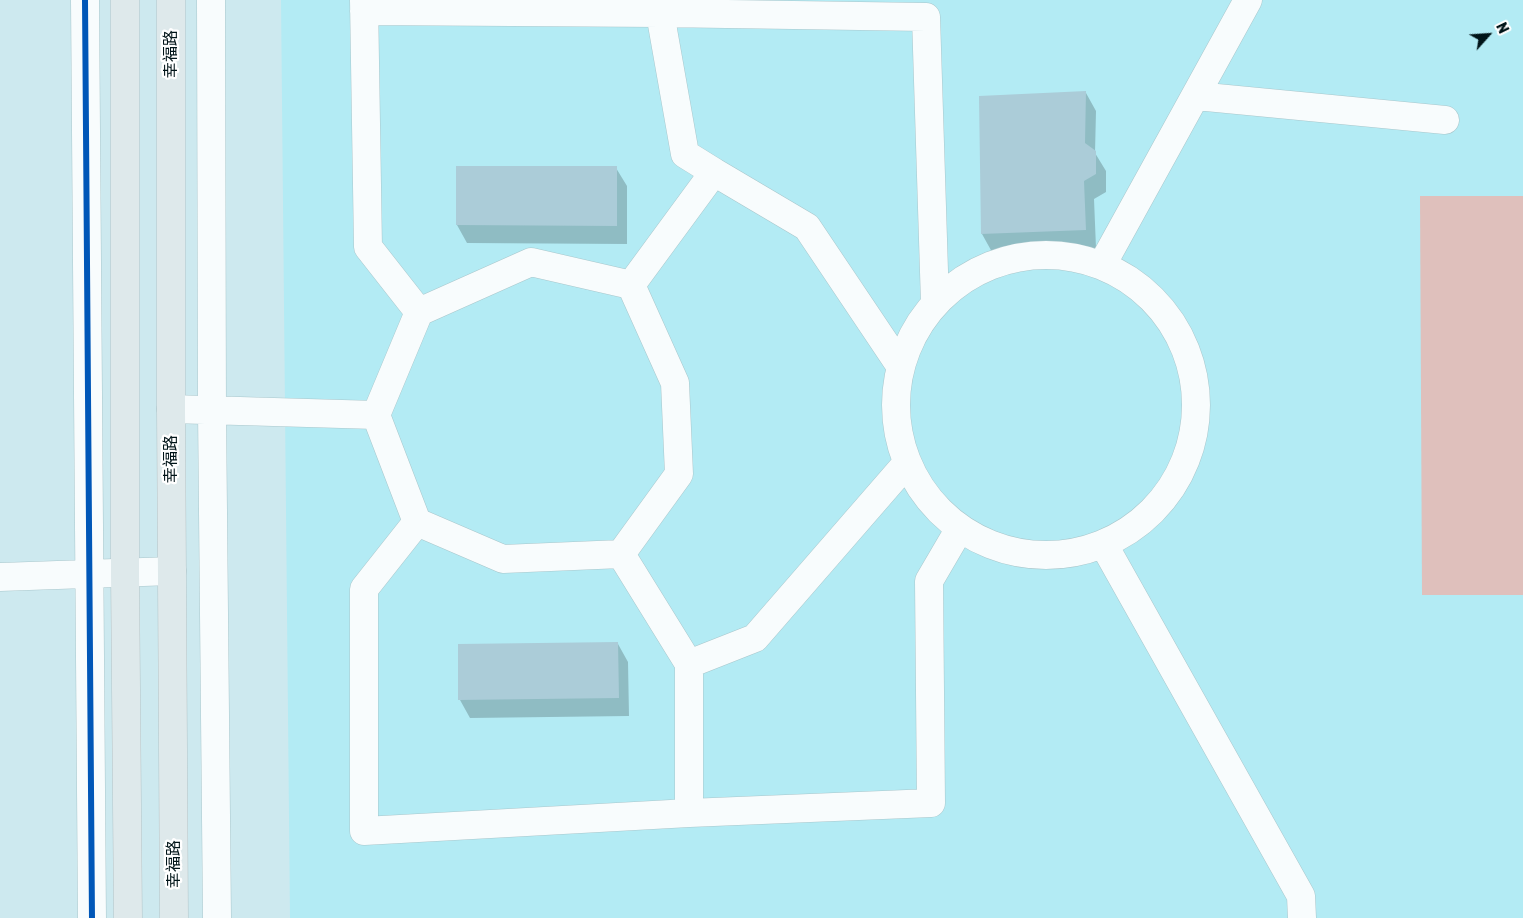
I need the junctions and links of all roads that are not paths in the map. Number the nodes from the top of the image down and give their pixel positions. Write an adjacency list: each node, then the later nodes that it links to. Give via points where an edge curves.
1 (85, 0): 26 (street)
2 (125, 0): 25 (main road)
3 (171, 0): 16 (main road, 幸福路)
4 (211, 0): 17 (street)
5 (1248, 0): 8 (street)
6 (364, 5): 7 (street); 14 (street, via 368,247)
7 (660, 13): 10 (street, via 685,154); 13 (street, via 926,17)
8 (1196, 96): 9 (street); 11 (street)
9 (1445, 120)
10 (714, 172): 12 (street); 15 (street, via 807,227)
11 (1102, 265): 13 (street, via 1058,254 1012,258 970,275); 22 (street, via 1146,292 1178,331 1195,380 1195,430 1179,478 1147,518)
12 (631, 285): 14 (street, via 531,262); 23 (street, via 675,383 679,474)
13 (935, 303): 15 (street, via 914,333)
14 (419, 312): 18 (street)
15 (901, 367): 19 (street, via 896,415)
16 (171, 409): 17 (street); 24 (main road, 幸福路)
17 (212, 410): 18 (street); 33 (street)
18 (376, 415): 20 (street)
19 (907, 462): 21 (street, via 929,499); 28 (street, via 755,638)
20 (417, 522): 23 (street, via 503,558); 29 (street, via 364,589 364,831)
21 (960, 528): 22 (street, via 1005,550 1055,556); 29 (street, via 929,581 931,803)
22 (1104, 545): 34 (street, via 1301,896)
23 (621, 554): 28 (street)
24 (172, 571): 25 (street); 32 (main road, 幸福路)
25 (125, 573): 26 (street); 31 (main road)
26 (90, 574): 27 (street); 30 (street)
27 (0, 577)
28 (689, 664): 29 (street)
29 (689, 813)
30 (92, 918)
31 (128, 918)
32 (174, 918)
33 (217, 918)
34 (1302, 918)

